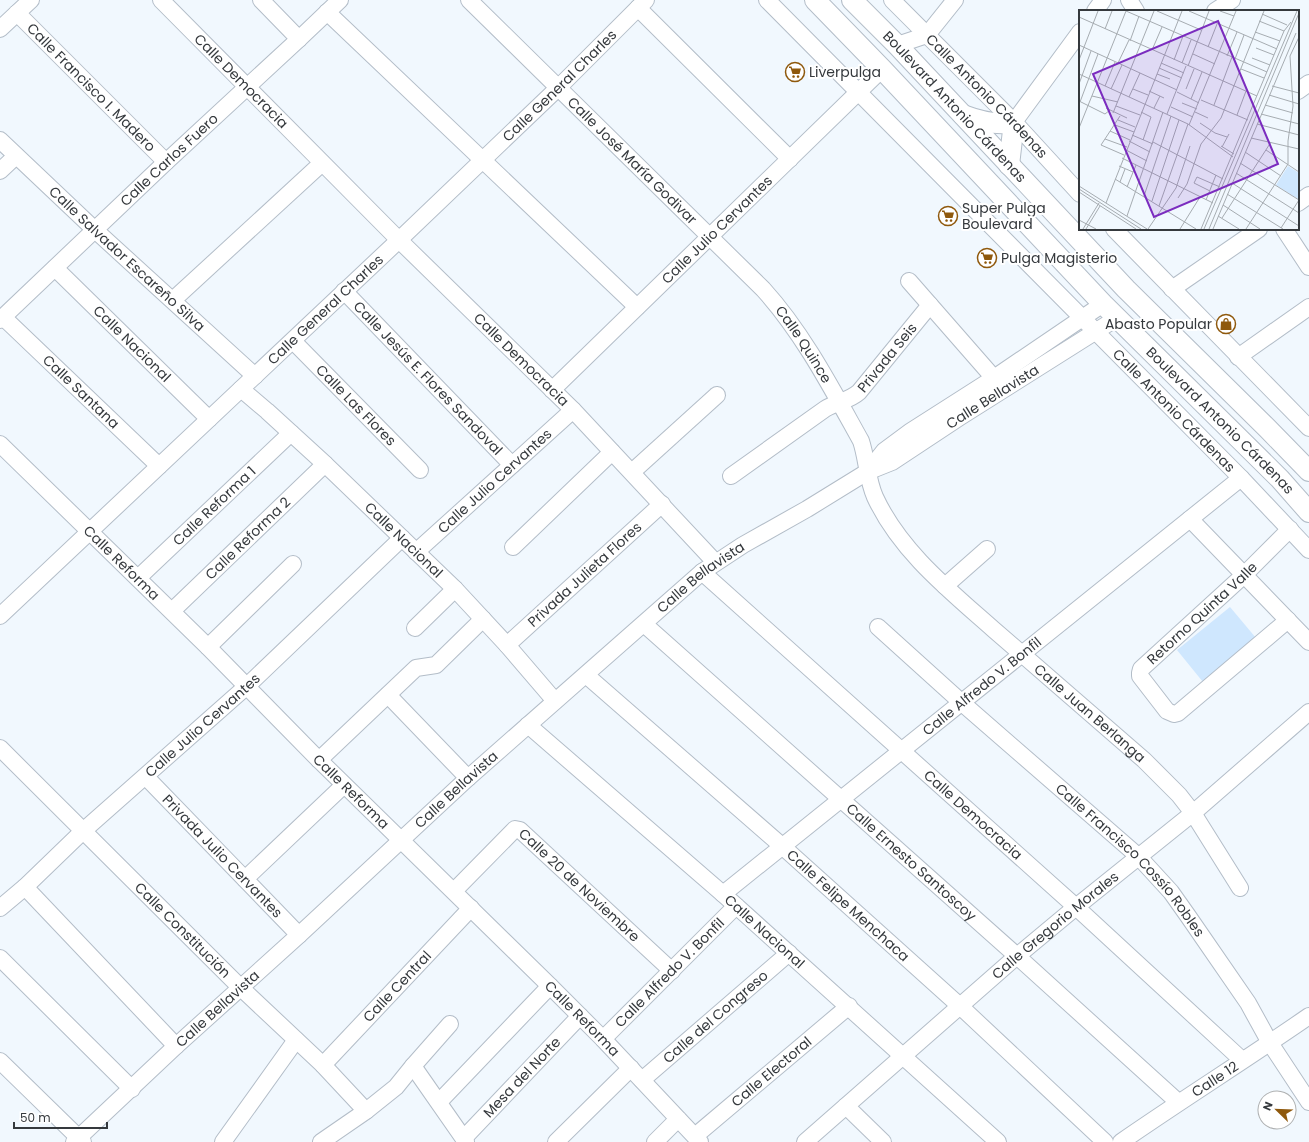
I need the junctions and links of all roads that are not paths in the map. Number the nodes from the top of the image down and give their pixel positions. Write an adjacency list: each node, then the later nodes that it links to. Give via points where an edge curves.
1 (31, 0): 19 (street)
2 (161, 0): 27 (street, Calle Democracia)
3 (261, 0): 23 (street)
4 (340, 0): 18 (street, Calle Carlos Fuero)
5 (469, 0): 28 (street, Calle José María Godivar)
6 (767, 0): 30 (street, Calle Antonio Cárdenas)
7 (815, 0): 25 (main road, Boulevard Antonio Cárdenas)
8 (852, 0): 24 (main road, Boulevard Antonio Cárdenas)
9 (892, 0): 22 (street, Calle Antonio Cárdenas)
10 (954, 0): 22 (street)
11 (1103, 0): 15 (street)
12 (1129, 0): 16 (street)
13 (1232, 0): 17 (street)
14 (642, 4): 28 (street, Calle General Charles); 35 (street)
15 (1096, 10)
16 (1135, 10)
17 (1217, 10)
18 (327, 12): 23 (street, Calle Carlos Fuero); 36 (street)
19 (17, 13): 20 (street); 37 (street, Calle Francisco I. Madero)
20 (0, 29)
21 (1079, 33): 32 (street)
22 (927, 35): 24 (street); 32 (street, Calle Antonio Cárdenas)
23 (299, 39): 27 (street, Calle Carlos Fuero)
24 (897, 45): 31 (main road, Boulevard Antonio Cárdenas)
25 (882, 69): 30 (street, Calle Julio Cervantes); 56 (main road, Boulevard Antonio Cárdenas)
26 (1309, 83): 29 (street)
27 (248, 88): 37 (street, Calle Carlos Fuero); 38 (street, Calle Democracia)
28 (558, 88): 36 (street, Calle General Charles); 48 (street, Calle José María Godivar)
29 (1299, 90)
30 (858, 92): 35 (street, Calle Julio Cervantes); 60 (street, Calle Antonio Cárdenas)
31 (961, 114): 32 (main road, via 993,123); 39 (main road, Boulevard Antonio Cárdenas)
32 (1014, 122): 39 (main road); 41 (street, Calle Antonio Cárdenas)
33 (0, 140): 34 (street, Calle Salvador Escareño Silva)
34 (16, 156): 40 (street); 44 (street, Calle Salvador Escareño Silva)
35 (790, 159): 48 (street, Calle Julio Cervantes)
36 (482, 160): 49 (street, Calle General Charles); 58 (street)
37 (166, 162): 44 (street, Calle Carlos Fuero)
38 (322, 163): 49 (street, Calle Democracia); 55 (street)
39 (1009, 165): 82 (main road, Boulevard Antonio Cárdenas, via 1126,289)
40 (0, 171)
41 (1079, 193)
42 (1309, 195): 43 (street)
43 (1299, 202)
44 (95, 230): 51 (street, Calle Carlos Fuero); 55 (street, Calle Salvador Escareño Silva)
45 (1115, 230): 53 (street)
46 (1258, 230): 53 (street)
47 (1285, 230): 50 (street)
48 (709, 237): 58 (street, Calle Julio Cervantes); 71 (street, Calle Quince, via 782,310)
49 (399, 240): 54 (street, Calle General Charles); 69 (street, Calle Democracia)
50 (1309, 267)
51 (55, 268): 62 (street, Calle Carlos Fuero); 73 (street, Calle Nacional)
52 (909, 281): 57 (street)
53 (1172, 289): 65 (street)
54 (344, 291): 64 (street, Calle General Charles); 80 (street, Calle Jesús E. Flores Sandoval)
55 (173, 300): 66 (street, Calle Salvador Escareño Silva)
56 (1103, 304): 60 (street, Calle Bellavista); 61 (main road, Boulevard Antonio Cárdenas)
57 (930, 305): 67 (street); 71 (street, Privada Seis, via 859,392 852,398)
58 (637, 306): 69 (street, Calle Julio Cervantes)
59 (1309, 307): 65 (street)
60 (1082, 318): 63 (street, Calle Antonio Cárdenas); 67 (street, Calle Bellavista)
61 (1117, 318): 63 (street, Calle Bellavista); 87 (main road, Boulevard Antonio Cárdenas)
62 (1, 319): 79 (street, Calle Santana)
63 (1095, 331): 67 (street, Calle Bellavista); 86 (street, Calle Antonio Cárdenas)
64 (293, 340): 66 (street, Calle General Charles); 81 (street, Calle Las Flores)
65 (1238, 357): 74 (street)
66 (255, 376): 68 (street, Calle General Charles)
67 (999, 384): 84 (street, Calle Bellavista, via 911,431 884,451)
68 (241, 389): 73 (street, Calle General Charles); 75 (street, Calle Nacional)
69 (552, 390): 72 (street, Calle Democracia)
70 (717, 395): 83 (street)
71 (839, 402): 84 (street, Calle Quince, via 861,441); 85 (street, Privada Seis, via 824,409)
72 (573, 410): 77 (street, Calle Democracia); 80 (street, Calle Julio Cervantes)
73 (209, 419): 79 (street, Calle General Charles)
74 (1307, 422)
75 (291, 433): 78 (street, Calle Nacional); 103 (street, Calle Reforma 1)
76 (0, 444): 93 (street, Calle Reforma)
77 (612, 452): 83 (street, Calle Democracia); 95 (street)
78 (324, 464): 94 (street, Calle Nacional); 107 (street, Calle Reforma 2)
79 (159, 466): 93 (street, Calle General Charles)
80 (512, 466): 98 (street, Calle Julio Cervantes)
81 (420, 470)
82 (1309, 471)
83 (632, 472): 89 (street, Calle Democracia)
84 (867, 472): 99 (street, Calle Bellavista); 104 (street, Calle Juan Berlanga, via 875,498 899,536)
85 (731, 476)
86 (1241, 478): 91 (street, Calle Alfredo V. Bonfil); 92 (street, Calle Antonio Cárdenas)
87 (1280, 479): 88 (main road); 90 (main road, Boulevard Antonio Cárdenas)
88 (1309, 500)
89 (662, 504): 99 (street, Calle Democracia); 114 (street, Privada Julieta Flores)
90 (1309, 512)
91 (1190, 519): 102 (street); 116 (street, Calle Alfredo V. Bonfil)
92 (1290, 529): 97 (street, Calle Antonio Cárdenas); 102 (street, Retorno Quinta Valle)
93 (90, 531): 103 (street, Calle Reforma); 106 (street, Calle General Charles)
94 (402, 538): 98 (street, Calle Nacional); 118 (street, Calle Julio Cervantes)
95 (513, 547)
96 (987, 549): 104 (street)
97 (1309, 550)
98 (416, 552): 105 (street, Calle Nacional)
99 (715, 562): 101 (street, Calle Bellavista)
100 (293, 564): 115 (street)
101 (702, 572): 110 (street, Calle Bellavista); 125 (street, Calle Democracia)
102 (1244, 575): 109 (street); 109 (street, Retorno Quinta Valle, via 1141,669 1140,676 1167,712 1178,712)
103 (138, 578): 107 (street, Calle Reforma)
104 (945, 586): 116 (street, Calle Juan Berlanga)
105 (455, 589): 108 (street, Calle Nacional); 112 (street)
106 (3, 607)
107 (172, 611): 115 (street, Calle Reforma)
108 (483, 619): 114 (street, Calle Nacional); 119 (street, via 436,665 416,668)
109 (1288, 620): 113 (street)
110 (644, 624): 117 (street, Calle Bellavista); 130 (street, Calle Ernesto Santoscoy)
111 (878, 627): 121 (street, Calle Francisco Cossío Robles)
112 (415, 628)
113 (1309, 642)
114 (508, 645): 120 (street, Calle Nacional)
115 (208, 647): 118 (street, Calle Reforma)
116 (1022, 654): 121 (street, Calle Alfredo V. Bonfil); 131 (street, Calle Juan Berlanga, via 1144,760 1180,795)
117 (586, 675): 120 (street, Calle Bellavista); 134 (street, Calle Felipe Menchaca)
118 (247, 686): 126 (street, Calle Reforma); 127 (street, Calle Julio Cervantes)
119 (388, 695): 126 (street); 128 (street)
120 (555, 701): 123 (street, Calle Bellavista)
121 (961, 702): 125 (street, Calle Alfredo V. Bonfil); 135 (street, Calle Francisco Cossío Robles)
122 (1309, 713): 131 (street, Calle Gregorio Morales)
123 (528, 725): 128 (street, Calle Bellavista); 140 (street, Calle Nacional)
124 (0, 748): 132 (street, Calle Constitución)
125 (902, 750): 130 (street, Calle Alfredo V. Bonfil); 142 (street, Calle Democracia)
126 (319, 760): 129 (street, Calle Reforma)
127 (146, 777): 132 (street, Calle Julio Cervantes); 136 (street, Privada Julio Cervantes)
128 (468, 778): 133 (street, Calle Bellavista)
129 (344, 785): 133 (street, Calle Reforma); 136 (street)
130 (842, 799): 134 (street, Calle Alfredo V. Bonfil); 147 (street, Calle Ernesto Santoscoy)
131 (1192, 813): 135 (street, Calle Gregorio Morales); 138 (street, Calle Juan Berlanga)
132 (83, 832): 137 (street, Calle Julio Cervantes); 151 (street, Calle Constitución)
133 (401, 840): 139 (street, Calle Reforma); 145 (street, Calle Bellavista)
134 (782, 846): 140 (street, Calle Alfredo V. Bonfil); 153 (street, Calle Felipe Menchaca)
135 (1138, 856): 142 (street, Calle Gregorio Morales); 159 (street, Calle Francisco Cossío Robles, via 1171,892 1188,916 1248,1004)
136 (245, 880): 145 (street, Privada Julio Cervantes)
137 (25, 887): 143 (street, Calle Julio Cervantes); 160 (street)
138 (1240, 888)
139 (454, 891): 144 (street, Calle Reforma); 149 (street, Calle 20 de Noviembre, via 512,832 518,829)
140 (723, 894): 141 (street, Calle Nacional)
141 (736, 906): 146 (street, Calle Nacional); 149 (street, Calle Alfredo V. Bonfil)
142 (1076, 906): 147 (street, Calle Gregorio Morales); 162 (street, Calle Democracia)
143 (0, 908)
144 (471, 908): 150 (street, Calle Reforma); 164 (street, Calle Central)
145 (299, 935): 151 (street, Calle Bellavista)
146 (789, 953): 152 (street, Calle Nacional); 167 (street, Calle del Congreso)
147 (1017, 956): 153 (street, Calle Gregorio Morales); 170 (street, Calle Ernesto Santoscoy)
148 (0, 958): 168 (street)
149 (672, 970): 157 (street, Calle Alfredo V. Bonfil)
150 (550, 986): 154 (street, Calle Reforma); 169 (street)
151 (241, 988): 158 (street, Calle Constitución); 160 (street, Calle Bellavista)
152 (849, 1006): 161 (street, Calle Nacional); 176 (street, Calle Electoral)
153 (961, 1007): 161 (street, Calle Gregorio Morales); 186 (street, Calle Felipe Menchaca)
154 (580, 1016): 157 (street, Calle Reforma); 177 (street, Mesa del Norte)
155 (1309, 1016): 159 (street, Calle 12)
156 (450, 1024): 165 (street)
157 (603, 1038): 166 (street, Calle Reforma)
158 (296, 1040): 164 (street, Calle Constitución); 179 (street)
159 (1270, 1043): 162 (street, Calle 12); 171 (street, Calle Francisco Cossío Robles)
160 (176, 1046): 168 (street, Calle Bellavista)
161 (904, 1056): 172 (street, Calle Gregorio Morales); 185 (street, Calle Nacional)
162 (1242, 1060): 170 (street, Calle 12)
163 (0, 1061): 178 (street)
164 (323, 1065): 173 (street, Calle Constitución)
165 (413, 1066): 169 (street); 173 (street, via 396,1087)
166 (631, 1068): 167 (street, Calle Reforma); 181 (street)
167 (642, 1080): 174 (street, Calle Reforma)
168 (132, 1089): 178 (street, Calle Bellavista)
169 (439, 1102): 177 (street)
170 (1178, 1102): 187 (street, Calle 12)
171 (1309, 1102)
172 (846, 1106): 183 (street, Calle Gregorio Morales); 184 (street)
173 (366, 1111): 175 (street)
174 (678, 1119): 176 (street, Calle Reforma); 182 (street)
175 (339, 1137): 180 (street)
176 (697, 1139)
177 (465, 1140)
178 (78, 1141)
179 (223, 1142)
180 (321, 1142)
181 (556, 1142)
182 (655, 1142)
183 (805, 1142)
184 (882, 1142)
185 (998, 1142)
186 (1104, 1142)
187 (1121, 1142)

